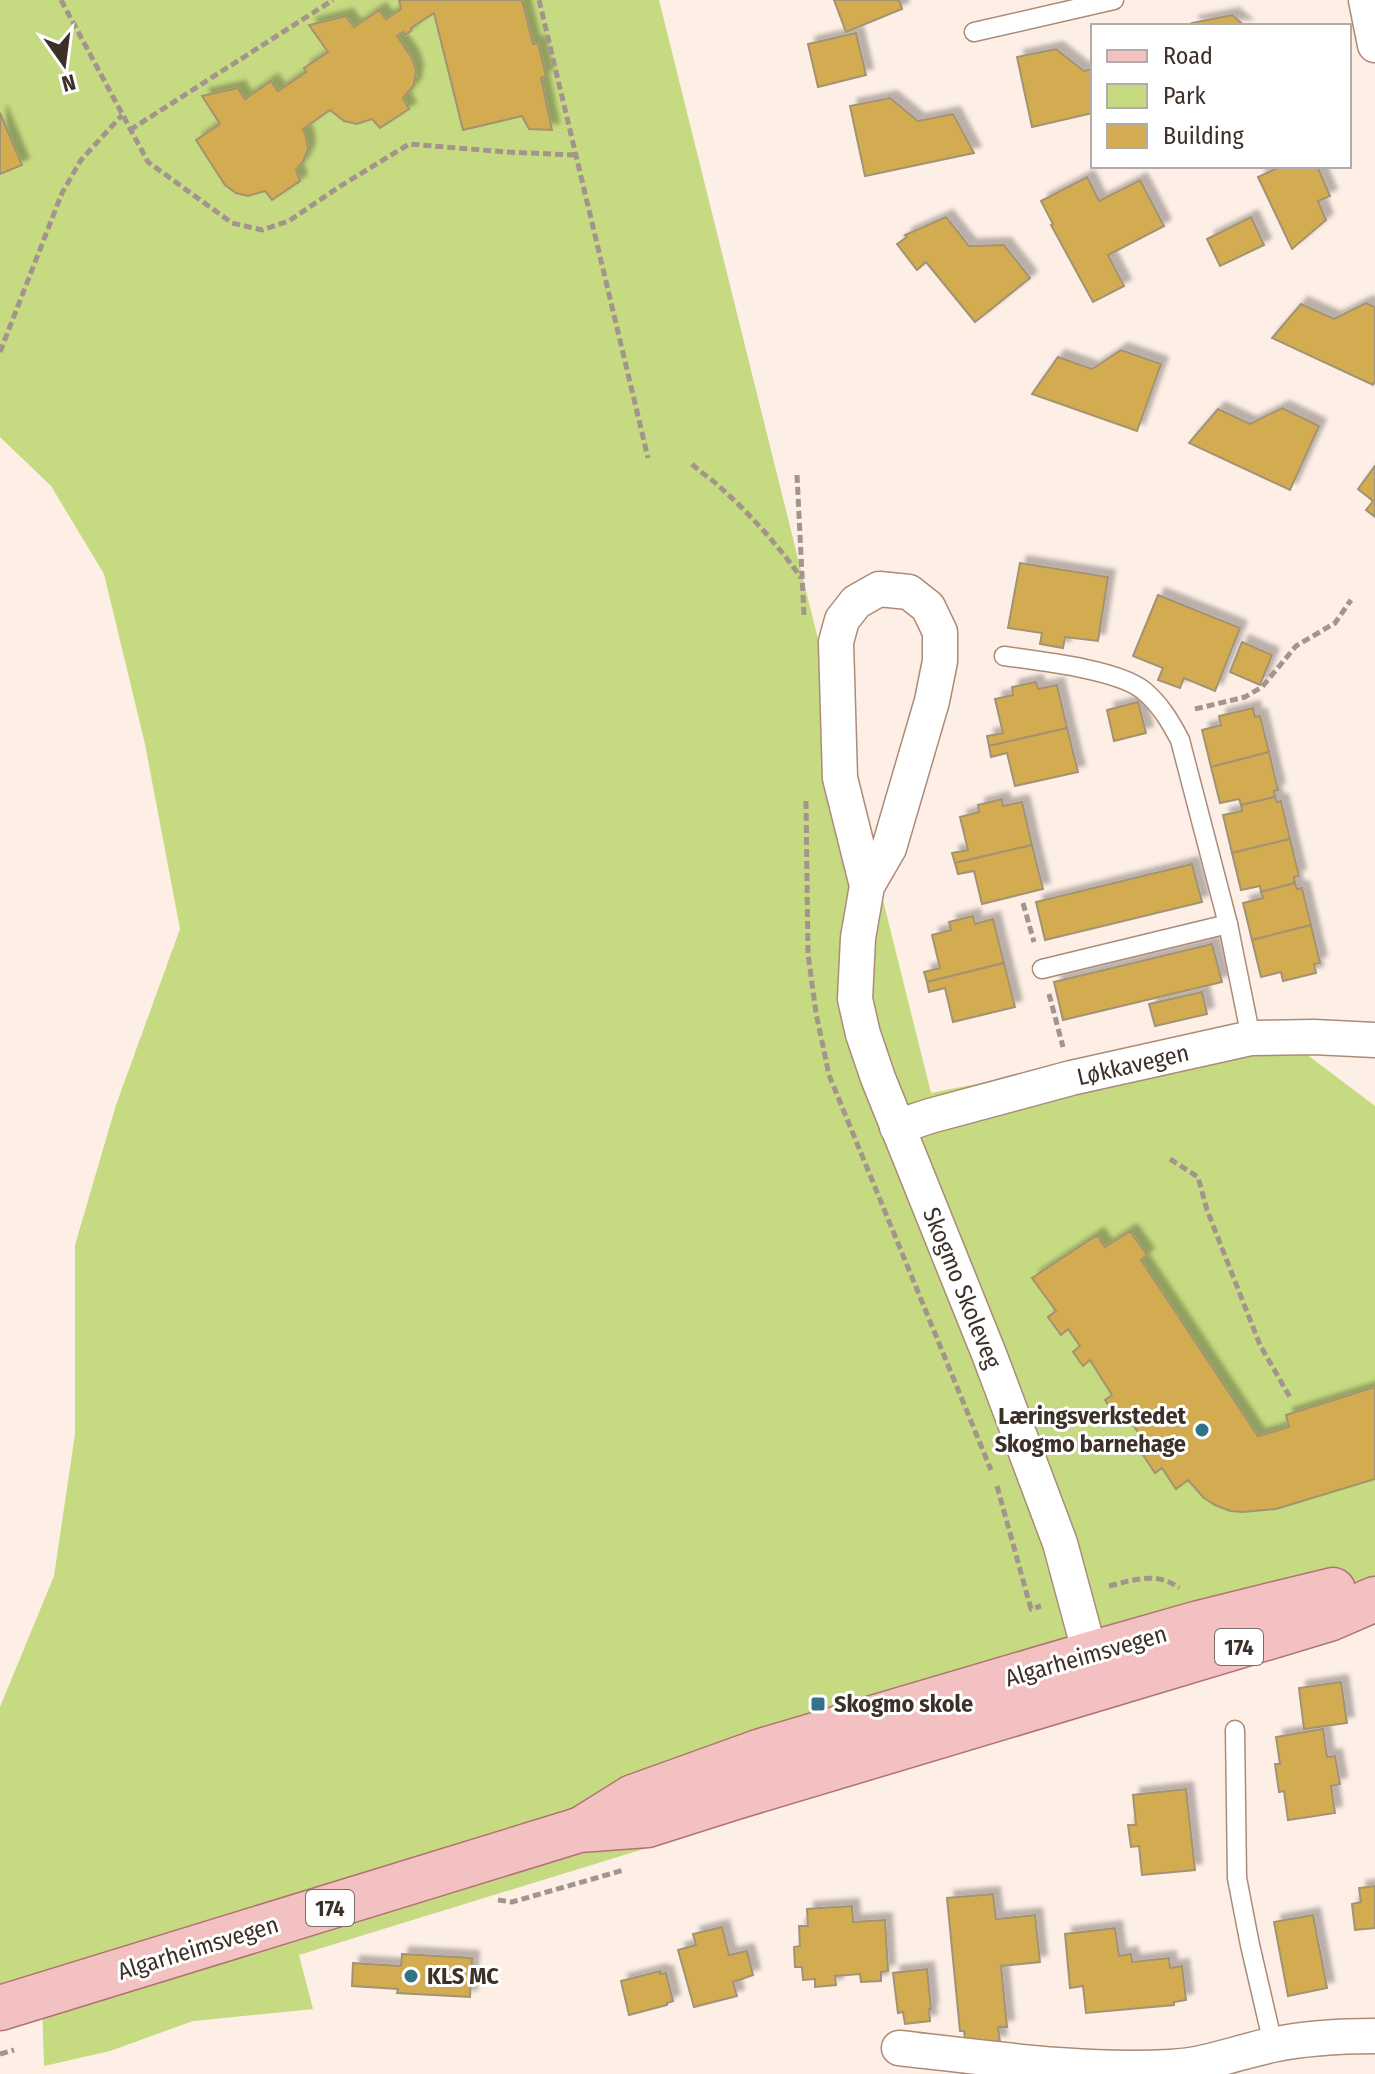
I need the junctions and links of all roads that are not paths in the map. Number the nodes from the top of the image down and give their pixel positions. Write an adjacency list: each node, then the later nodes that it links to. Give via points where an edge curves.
1 (1114, 0): 3 (lane)
2 (1366, 0): 4 (street)
3 (974, 32)
4 (1375, 45)
5 (1004, 656): 7 (lane, via 1111,675 1155,701 1180,740)
6 (867, 886): 6 (street, Skogmo Skoleveg, via 889,848 940,661 940,632 928,607 909,592 879,589 856,602 842,620 836,642 840,778); 11 (street, Skogmo Skoleveg, via 855,999)
7 (1228, 924): 8 (lane); 9 (lane)
8 (1042, 969)
9 (1251, 1038): 10 (street, Løkkavegen); 11 (street, Løkkavegen, via 1071,1078)
10 (1375, 1040)
11 (897, 1127): 14 (street, Skogmo Skoleveg, via 1060,1543)
12 (1375, 1583): 14 (main road, Algarheimsvegen / 174, via 1321,1592)
13 (1375, 1599): 14 (main road, Algarheimsvegen / 174, via 1329,1619)
14 (1095, 1670): 16 (main road, Algarheimsvegen / 174, via 761,1751 633,1797 579,1830)
15 (1235, 1730): 18 (lane, via 1237,1878)
16 (0, 2008)
17 (1375, 2036): 18 (street)
18 (1273, 2044): 19 (street, via 1187,2065 1105,2069)
19 (899, 2048)

